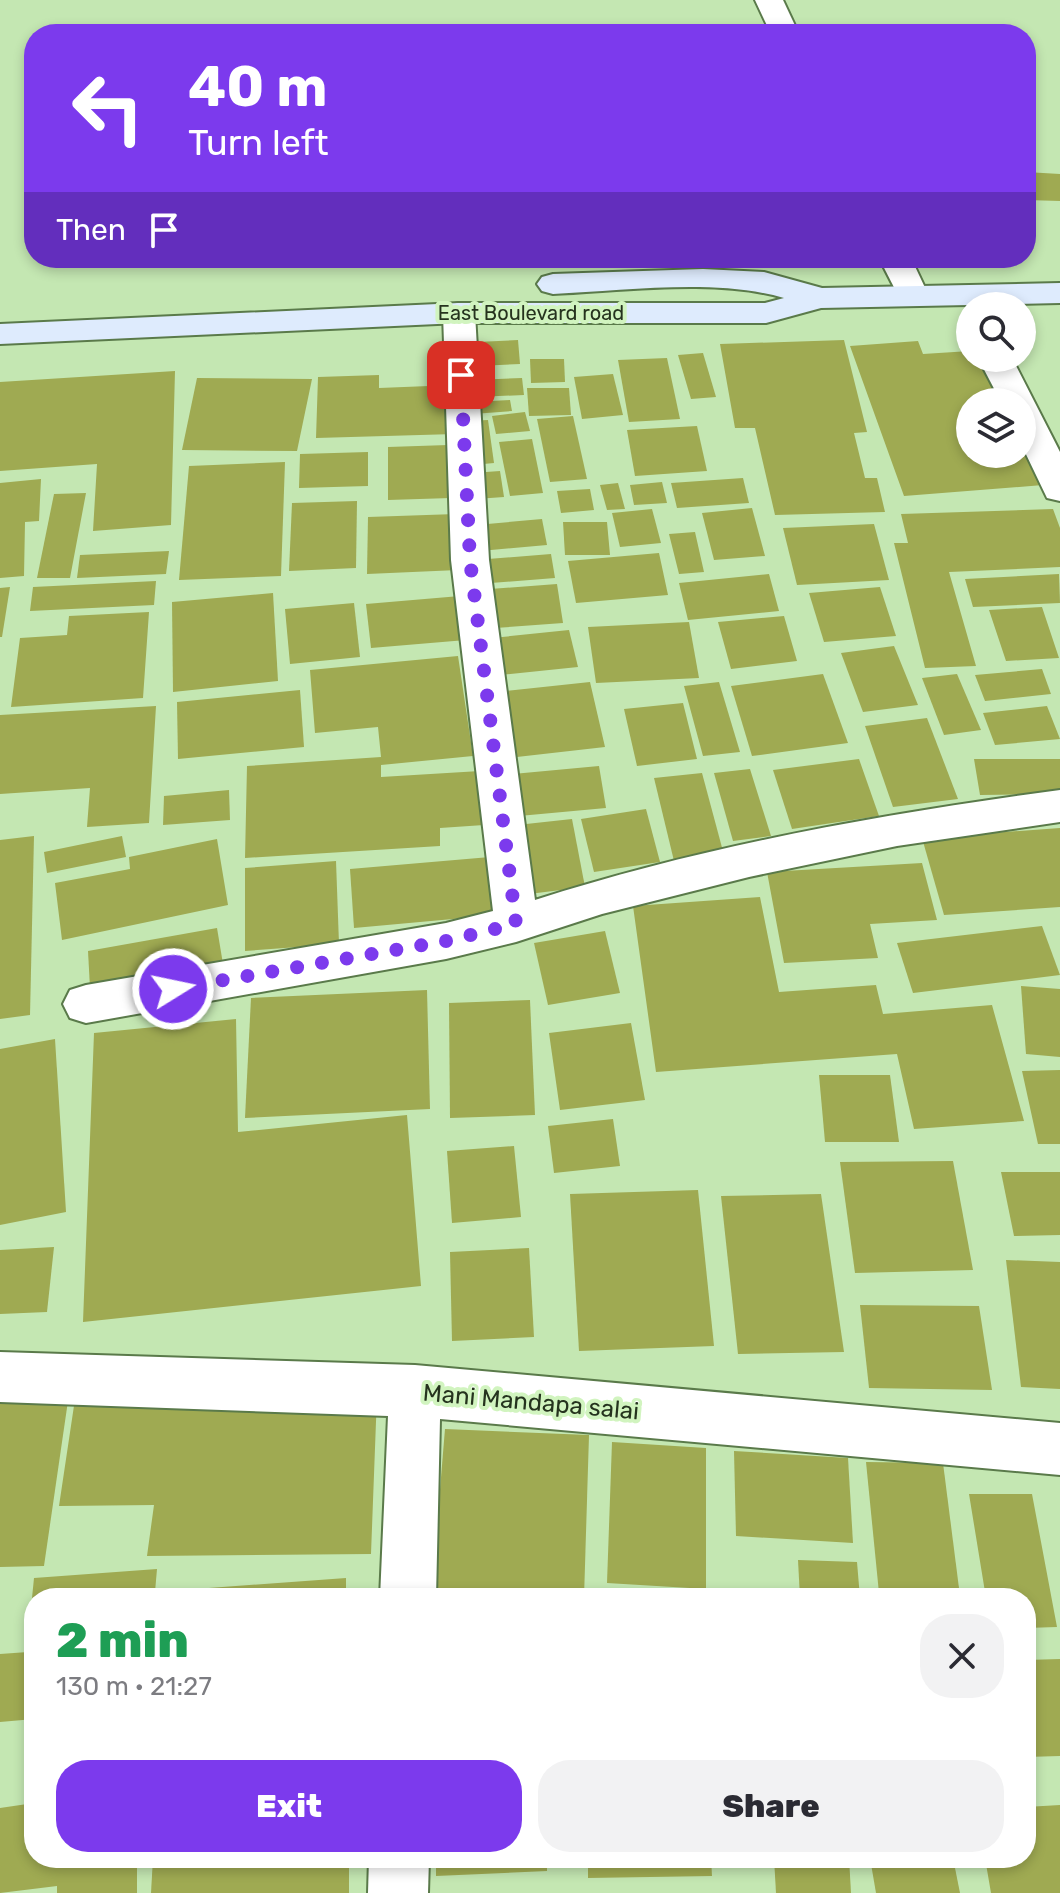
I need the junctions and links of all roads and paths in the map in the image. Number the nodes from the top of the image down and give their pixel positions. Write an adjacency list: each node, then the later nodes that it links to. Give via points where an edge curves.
1 (769, 0): 2 (street)
2 (780, 24)
3 (900, 268): 5 (street)
4 (1060, 293): 6 (main road, East Boulevard road)
5 (912, 294): 7 (main road, East Boulevard road); 8 (main road, East Boulevard road)
6 (1036, 296)
7 (820, 298): 9 (main road, via 764,282 703,279); 10 (main road, East Boulevard road, via 766,313)
8 (956, 301)
9 (30, 302)
10 (459, 313): 11 (main road, East Boulevard road); 15 (street, via 470,560)
11 (0, 334)
12 (1036, 439): 13 (street)
13 (1060, 489)
14 (1060, 806): 15 (street, via 897,829 749,860 602,896)
15 (516, 924): 16 (street)
16 (86, 1004)
17 (0, 1377): 18 (street, Mani Mandapa salai)
18 (415, 1391): 19 (street, Mani Mandapa salai); 20 (street)
19 (1060, 1449)
20 (408, 1588)
21 (399, 1868): 22 (street)
22 (398, 1893)

